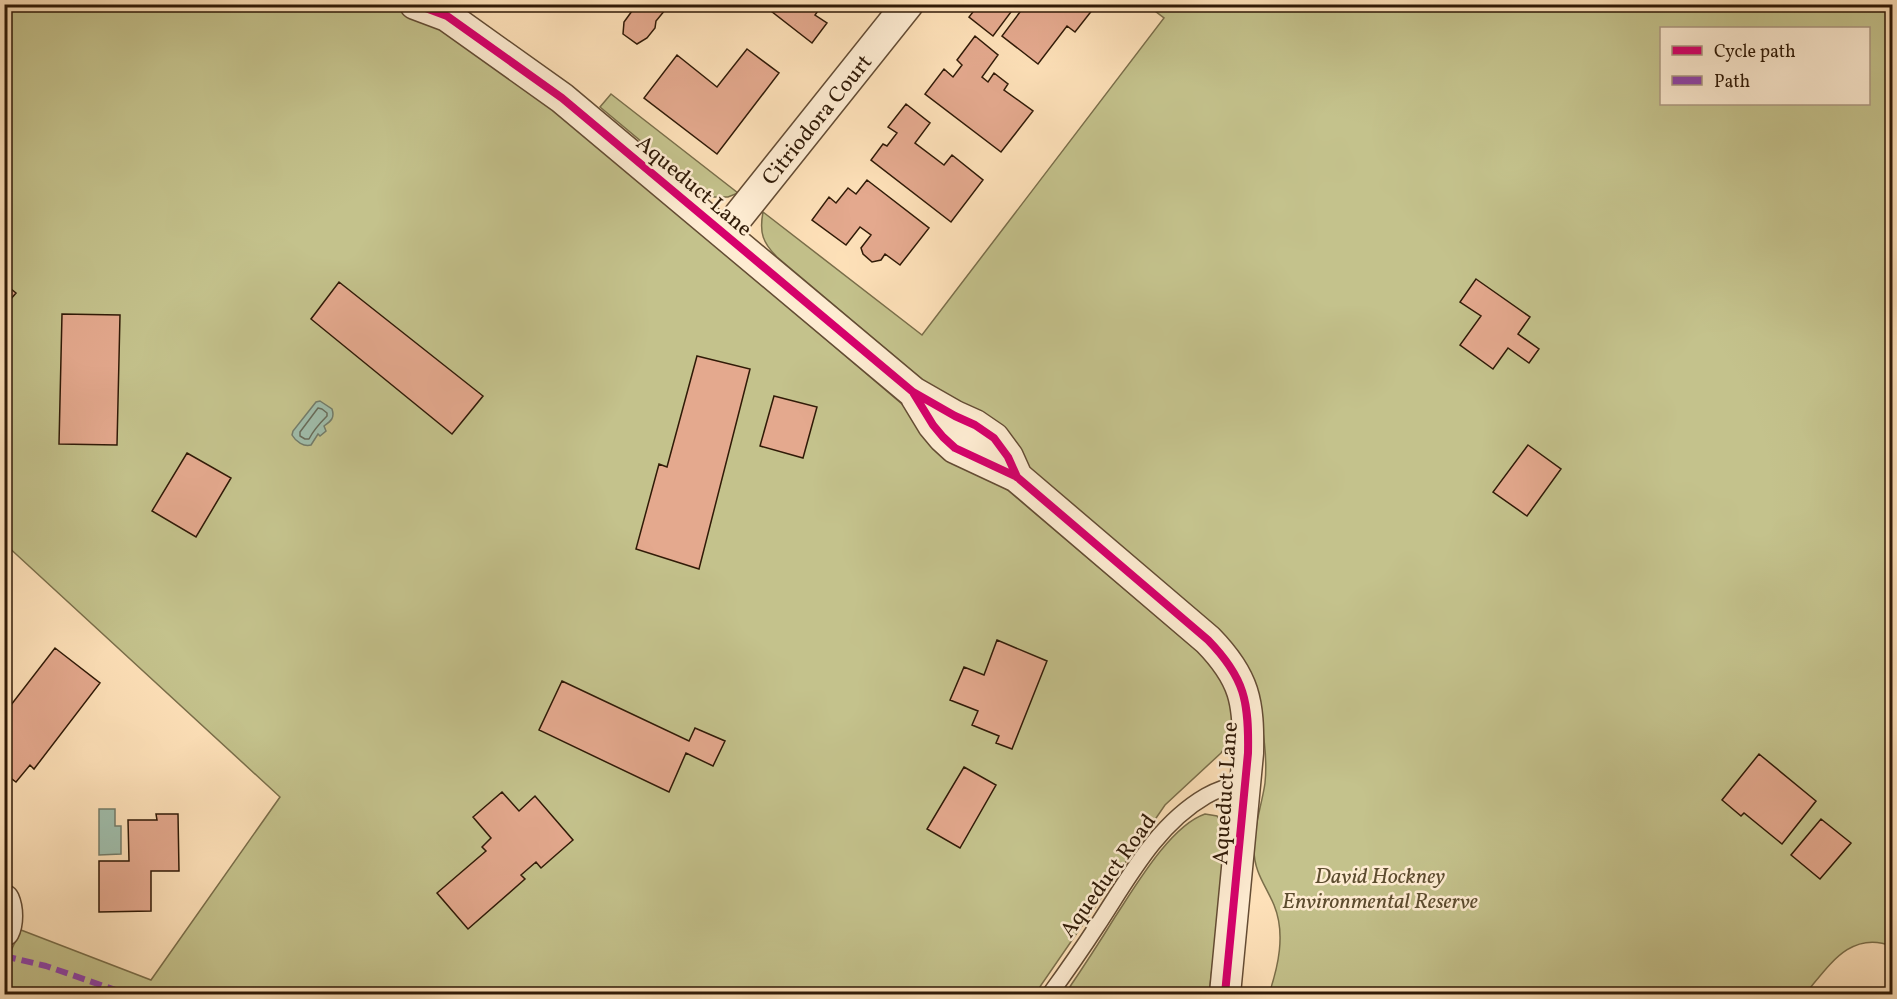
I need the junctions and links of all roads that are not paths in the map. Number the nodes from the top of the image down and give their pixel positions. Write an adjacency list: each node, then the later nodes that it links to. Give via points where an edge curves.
1 (415, 4): 3 (street, Aqueduct Lane)
2 (908, 4): 4 (street, Citriodora Court)
3 (443, 10): 4 (street, Aqueduct Lane, via 562,98)
4 (725, 233): 5 (street, Aqueduct Lane, via 913,392 994,438 1017,477 1208,640 1233,670 1246,702)
5 (1245, 782): 8 (lane, Aqueduct Road, via 1208,795 1174,819 1130,875); 9 (street, Aqueduct Lane)
6 (4, 900): 7 (street)
7 (4, 931)
8 (1050, 994)
9 (1225, 994)

